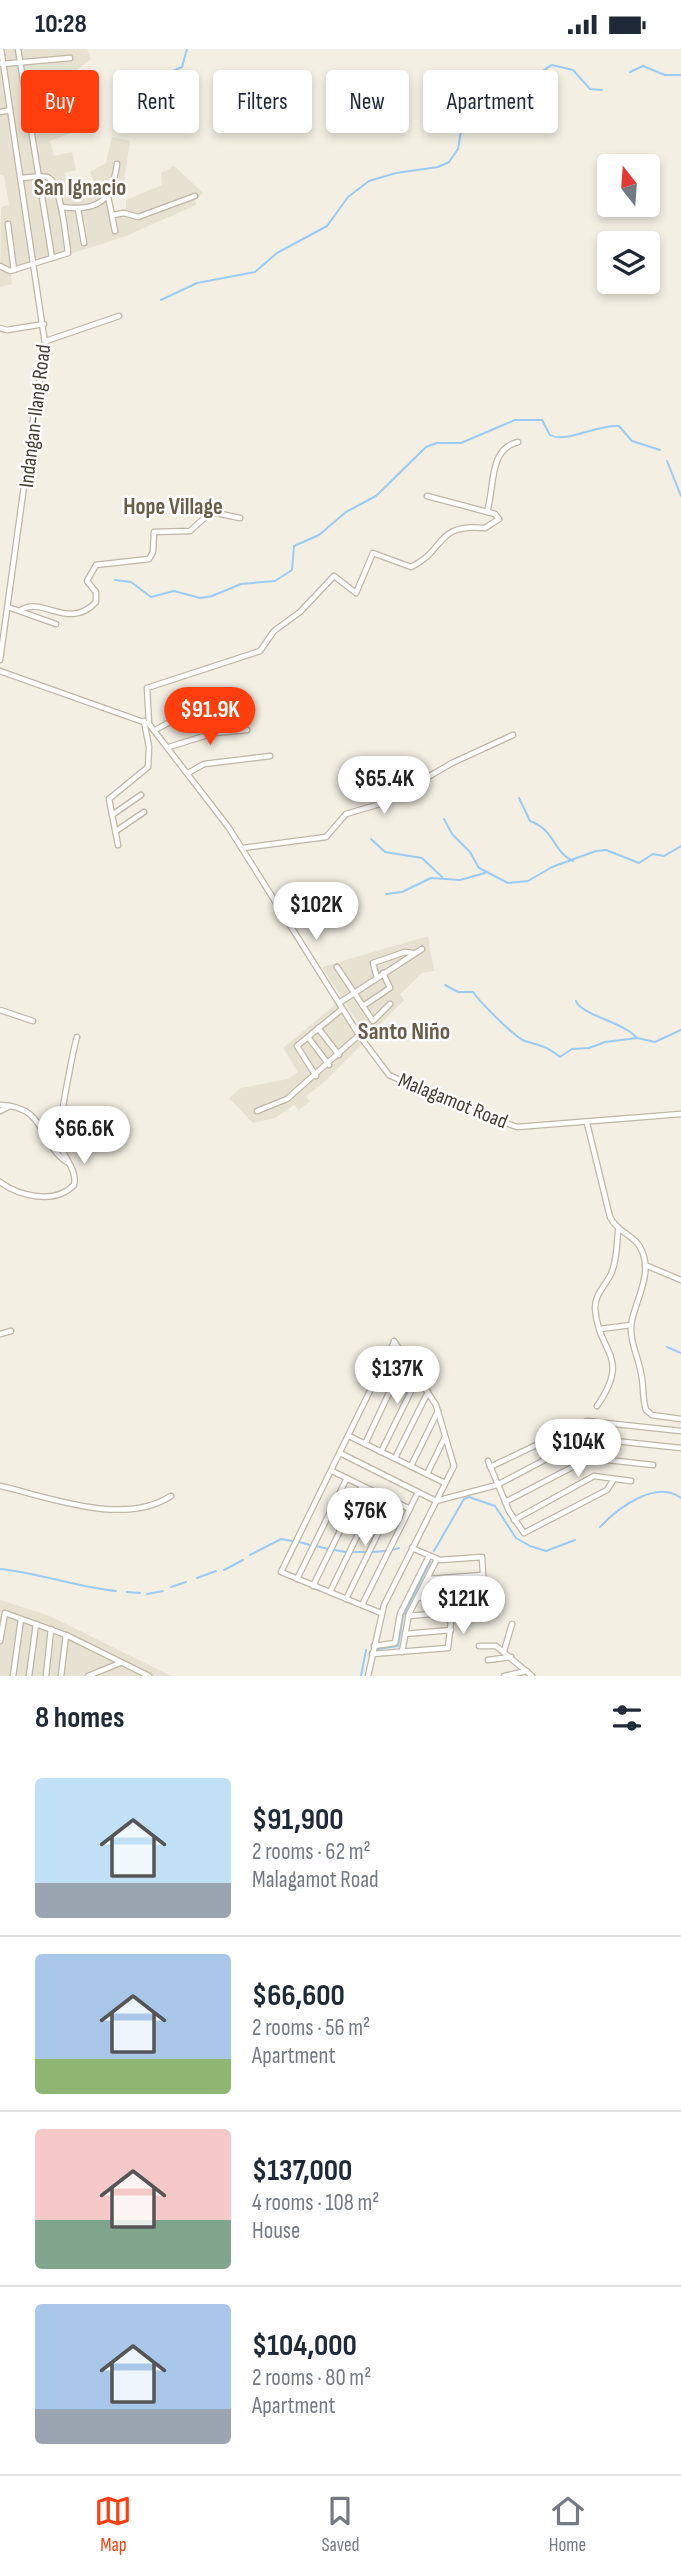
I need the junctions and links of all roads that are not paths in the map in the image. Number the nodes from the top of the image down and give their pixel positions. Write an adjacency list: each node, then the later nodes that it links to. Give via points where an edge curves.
1 (1, 49): 5 (street, Indangan-Ilang Road)
2 (18, 49): 4 (street)
3 (70, 58): 4 (street)
4 (19, 61): 5 (street); 10 (street)
5 (2, 64): 6 (street, Indangan-Ilang Road)
6 (2, 73): 7 (street, Indangan-Ilang Road)
7 (10, 110): 8 (street); 11 (street, Indangan-Ilang Road)
8 (0, 112)
9 (117, 164): 13 (street)
10 (37, 177): 11 (street); 14 (street, via 51,180); 20 (street)
11 (21, 179): 21 (street, Indangan-Ilang Road)
12 (195, 195): 16 (street, via 138,217)
13 (108, 196): 15 (street); 16 (street)
14 (61, 207): 15 (street); 20 (street, via 68,253)
15 (78, 209): 19 (street)
16 (113, 215): 18 (street)
17 (8, 224): 23 (street)
18 (115, 231)
19 (84, 243)
20 (52, 258): 21 (street)
21 (35, 263): 23 (street); 25 (street, Indangan-Ilang Road)
22 (0, 266): 23 (street)
23 (14, 270)
24 (119, 316): 27 (street)
25 (44, 324): 26 (street); 27 (street, Indangan-Ilang Road)
26 (0, 328)
27 (46, 341): 32 (street, Indangan-Ilang Road)
28 (518, 442): 30 (street, via 500,451)
29 (427, 496): 30 (street)
30 (487, 512): 40 (street, via 498,515 498,520 485,528 468,526 445,535 414,566 373,553 356,593 333,576 300,612 274,631 260,651 149,687)
31 (240, 518): 33 (street, via 211,512 190,531 156,530 149,559 96,565 87,580 96,592 96,602 83,611 68,615 36,607)
32 (8, 607): 33 (street); 35 (street, Indangan-Ilang Road)
33 (21, 610): 34 (street)
34 (56, 625)
35 (2, 637): 36 (street, Indangan-Ilang Road)
36 (0, 660)
37 (0, 671): 39 (street, Malagamot Road)
38 (204, 714): 41 (street)
39 (143, 721): 40 (street, Malagamot Road); 49 (street, via 149,764 111,796)
40 (149, 724): 41 (street, Malagamot Road)
41 (155, 730): 44 (street, Malagamot Road)
42 (247, 730): 44 (street, via 214,733)
43 (513, 735): 52 (street, via 383,803 346,814 327,837)
44 (169, 747): 46 (street, Malagamot Road)
45 (270, 756): 46 (street, via 204,764)
46 (188, 773): 52 (street, Malagamot Road)
47 (141, 795): 49 (street)
48 (144, 812): 50 (street)
49 (112, 815): 50 (street)
50 (116, 831): 51 (street)
51 (118, 845)
52 (243, 848): 60 (street, Malagamot Road)
53 (422, 949): 54 (street)
54 (414, 953): 56 (street); 57 (street, via 405,951 374,962)
55 (337, 967): 58 (street)
56 (383, 973): 57 (street); 61 (street, via 390,988)
57 (377, 978): 58 (street)
58 (355, 993): 60 (street); 61 (street)
59 (390, 1004): 61 (street, via 374,1021)
60 (341, 1006): 66 (street); 67 (street, Malagamot Road)
61 (363, 1006)
62 (0, 1010): 63 (street)
63 (6, 1013): 64 (street); 65 (street)
64 (0, 1017)
65 (33, 1021)
66 (318, 1028): 69 (street); 70 (street)
67 (359, 1035): 70 (street); 78 (street, Malagamot Road, via 389,1075 498,1122 532,1128)
68 (77, 1037): 79 (street, via 58,1131)
69 (308, 1037): 71 (street); 72 (street, via 297,1048)
70 (338, 1055): 71 (street)
71 (329, 1065): 72 (street)
72 (316, 1076): 76 (street, via 284,1101)
73 (0, 1105): 74 (street)
74 (8, 1107): 75 (street); 79 (street, via 37,1120)
75 (0, 1111)
76 (257, 1111)
77 (681, 1114): 78 (street, Malagamot Road)
78 (586, 1123): 81 (street, via 608,1211)
79 (68, 1163): 80 (street, via 75,1182 65,1192 37,1197)
80 (0, 1182)
81 (618, 1231): 82 (street, via 640,1247); 85 (street, via 614,1267 596,1302)
82 (645, 1265): 83 (street); 84 (street)
83 (681, 1280)
84 (631, 1325): 85 (street); 93 (street, via 646,1410)
85 (600, 1329): 91 (street, via 613,1365 610,1386)
86 (11, 1331): 87 (street)
87 (0, 1334)
88 (405, 1358): 89 (street); 95 (street, via 394,1341); 97 (street)
89 (418, 1377): 90 (street); 99 (street)
90 (428, 1392): 92 (street); 101 (street)
91 (597, 1406)
92 (438, 1411): 96 (street); 104 (street)
93 (681, 1419)
94 (681, 1431): 105 (street, via 587,1421)
95 (349, 1436): 97 (street); 100 (street)
96 (445, 1436): 107 (street); 111 (street, via 454,1466)
97 (365, 1444): 99 (street)
98 (681, 1448): 112 (street, via 586,1439)
99 (381, 1452): 101 (street)
100 (340, 1453): 106 (street); 115 (street)
101 (395, 1458): 104 (street)
102 (488, 1461): 105 (street)
103 (653, 1465): 120 (street, via 590,1458)
104 (411, 1466): 107 (street)
105 (490, 1467): 112 (street)
106 (332, 1471): 108 (street); 127 (street, via 281,1572)
107 (427, 1473): 111 (street)
108 (347, 1478): 114 (street); 127 (street)
109 (614, 1479): 110 (street); 122 (street, via 594,1476); 122 (street, via 607,1490 524,1533)
110 (632, 1481)
111 (445, 1483): 119 (street)
112 (497, 1485): 119 (street); 120 (street)
113 (0, 1486): 117 (street, via 54,1502 108,1508 153,1506)
114 (362, 1486): 116 (street); 129 (street)
115 (418, 1492): 119 (street); 121 (street)
116 (378, 1493): 118 (street); 130 (street)
117 (171, 1496)
118 (394, 1501): 121 (street); 133 (street)
119 (436, 1501): 123 (street)
120 (505, 1502): 122 (street)
121 (410, 1509): 134 (street)
122 (514, 1520)
123 (412, 1548): 124 (street); 136 (street)
124 (429, 1556): 125 (street); 146 (street, via 400,1614 395,1643)
125 (438, 1559): 126 (street, via 482,1557); 128 (street)
126 (483, 1574): 128 (street); 131 (street)
127 (297, 1579): 129 (street)
128 (427, 1579): 132 (street)
129 (313, 1585): 130 (street)
130 (330, 1592): 133 (street)
131 (484, 1592): 132 (street); 135 (street, via 487,1609)
132 (418, 1598): 137 (street)
133 (346, 1599): 134 (street)
134 (362, 1605): 136 (street)
135 (452, 1612): 137 (street); 142 (street)
136 (381, 1613): 146 (street)
137 (408, 1616): 143 (street)
138 (21, 1619): 139 (street); 145 (street, via 5,1613); 156 (street)
139 (36, 1624): 141 (street); 157 (street)
140 (512, 1624): 148 (street)
141 (51, 1629): 144 (street); 158 (street)
142 (451, 1630): 143 (street); 149 (street, via 446,1649)
143 (405, 1634): 149 (street)
144 (66, 1635): 153 (street); 159 (street)
145 (0, 1641)
146 (374, 1646): 150 (street)
147 (479, 1646): 148 (street, via 490,1644)
148 (503, 1651): 151 (street)
149 (401, 1652): 150 (street)
150 (372, 1654): 163 (street)
151 (511, 1657): 152 (street); 154 (street)
152 (488, 1660)
153 (120, 1663): 155 (street); 160 (street)
154 (527, 1671): 164 (street); 165 (street)
155 (143, 1673): 161 (street); 162 (street)
156 (13, 1676)
157 (29, 1676)
158 (46, 1676)
159 (61, 1676)
160 (89, 1676)
161 (136, 1676)
162 (149, 1676)
163 (368, 1676)
164 (504, 1676)
165 (532, 1676)

